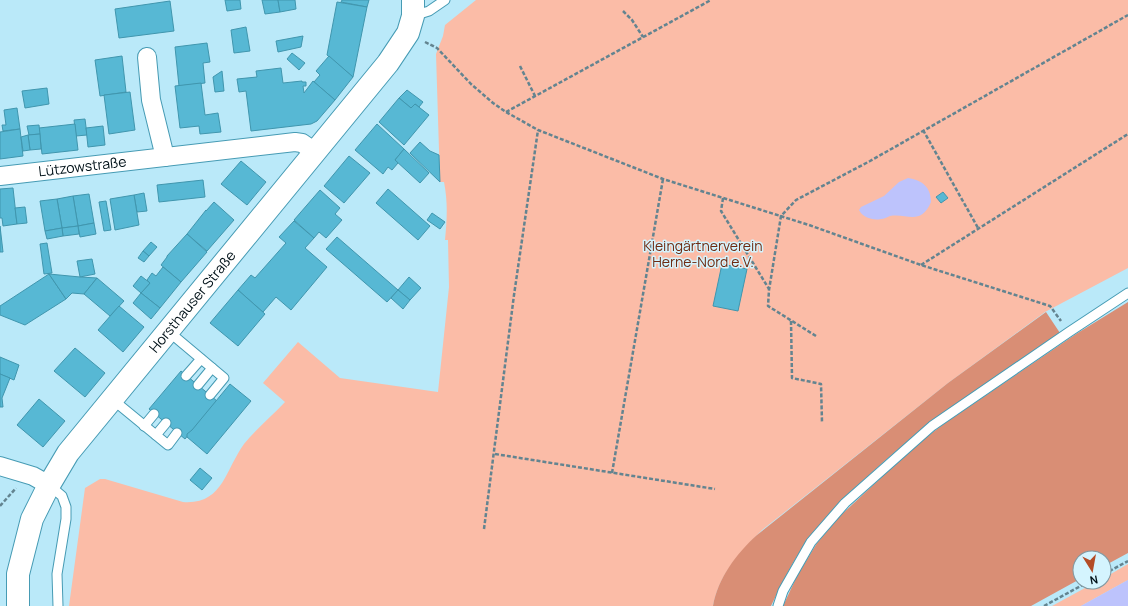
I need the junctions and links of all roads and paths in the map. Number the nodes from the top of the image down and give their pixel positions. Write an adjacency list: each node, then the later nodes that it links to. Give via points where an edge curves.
1 (445, 0): 5 (lane, via 429,11)
2 (711, 0): 6 (path)
3 (623, 11): 6 (path)
4 (1128, 15): 12 (path)
5 (412, 17): 10 (path, via 471,84); 14 (main road, Horsthauser Straße, via 388,62)
6 (643, 38): 9 (path)
7 (147, 57): 15 (street, via 151,100)
8 (520, 66): 9 (path)
9 (535, 96): 10 (path)
10 (506, 112): 11 (path)
11 (538, 130): 17 (path); 40 (path, via 514,295)
12 (923, 130): 19 (path, via 796,200); 20 (path)
13 (1128, 134): 20 (path)
14 (315, 152): 15 (street, Lützowstraße, via 302,143 295,142); 25 (main road, Horsthauser Straße)
15 (165, 157): 16 (street, Lützowstraße)
16 (0, 176)
17 (663, 179): 18 (path); 42 (path)
18 (723, 198): 19 (path); 22 (path, via 721,211)
19 (781, 216): 21 (path); 22 (path)
20 (978, 228): 21 (path)
21 (921, 265): 26 (path, via 1050,306)
22 (769, 290): 24 (path, via 768,306)
23 (1128, 293): 26 (lane)
24 (791, 320): 27 (path); 35 (path, via 792,378 821,384)
25 (168, 331): 28 (lane); 33 (main road, Horsthauser Straße)
26 (1069, 332): 51 (lane, via 932,426 845,503 811,542 783,591)
27 (816, 336)
28 (201, 359): 29 (lane); 30 (lane)
29 (212, 368): 31 (lane); 32 (lane, via 224,378)
30 (186, 376)
31 (198, 385)
32 (210, 395)
33 (112, 399): 37 (lane); 43 (main road, Horsthauser Straße, via 68,453)
34 (154, 414): 37 (lane)
35 (822, 422)
36 (166, 423): 39 (lane)
37 (144, 426): 39 (lane)
38 (177, 433): 39 (lane, via 168,445)
39 (156, 435)
40 (495, 454): 42 (path); 45 (path)
41 (0, 466): 43 (street, via 33,476)
42 (612, 473): 44 (path)
43 (49, 485): 49 (main road, Horsthauser Straße, via 32,519 18,574); 50 (lane, via 62,496 66,507 57,574)
44 (715, 489)
45 (484, 529)
46 (1128, 561): 47 (path)
47 (1112, 570)
48 (1073, 590): 52 (path)
49 (18, 606)
50 (58, 606)
51 (778, 606)
52 (1044, 606)

